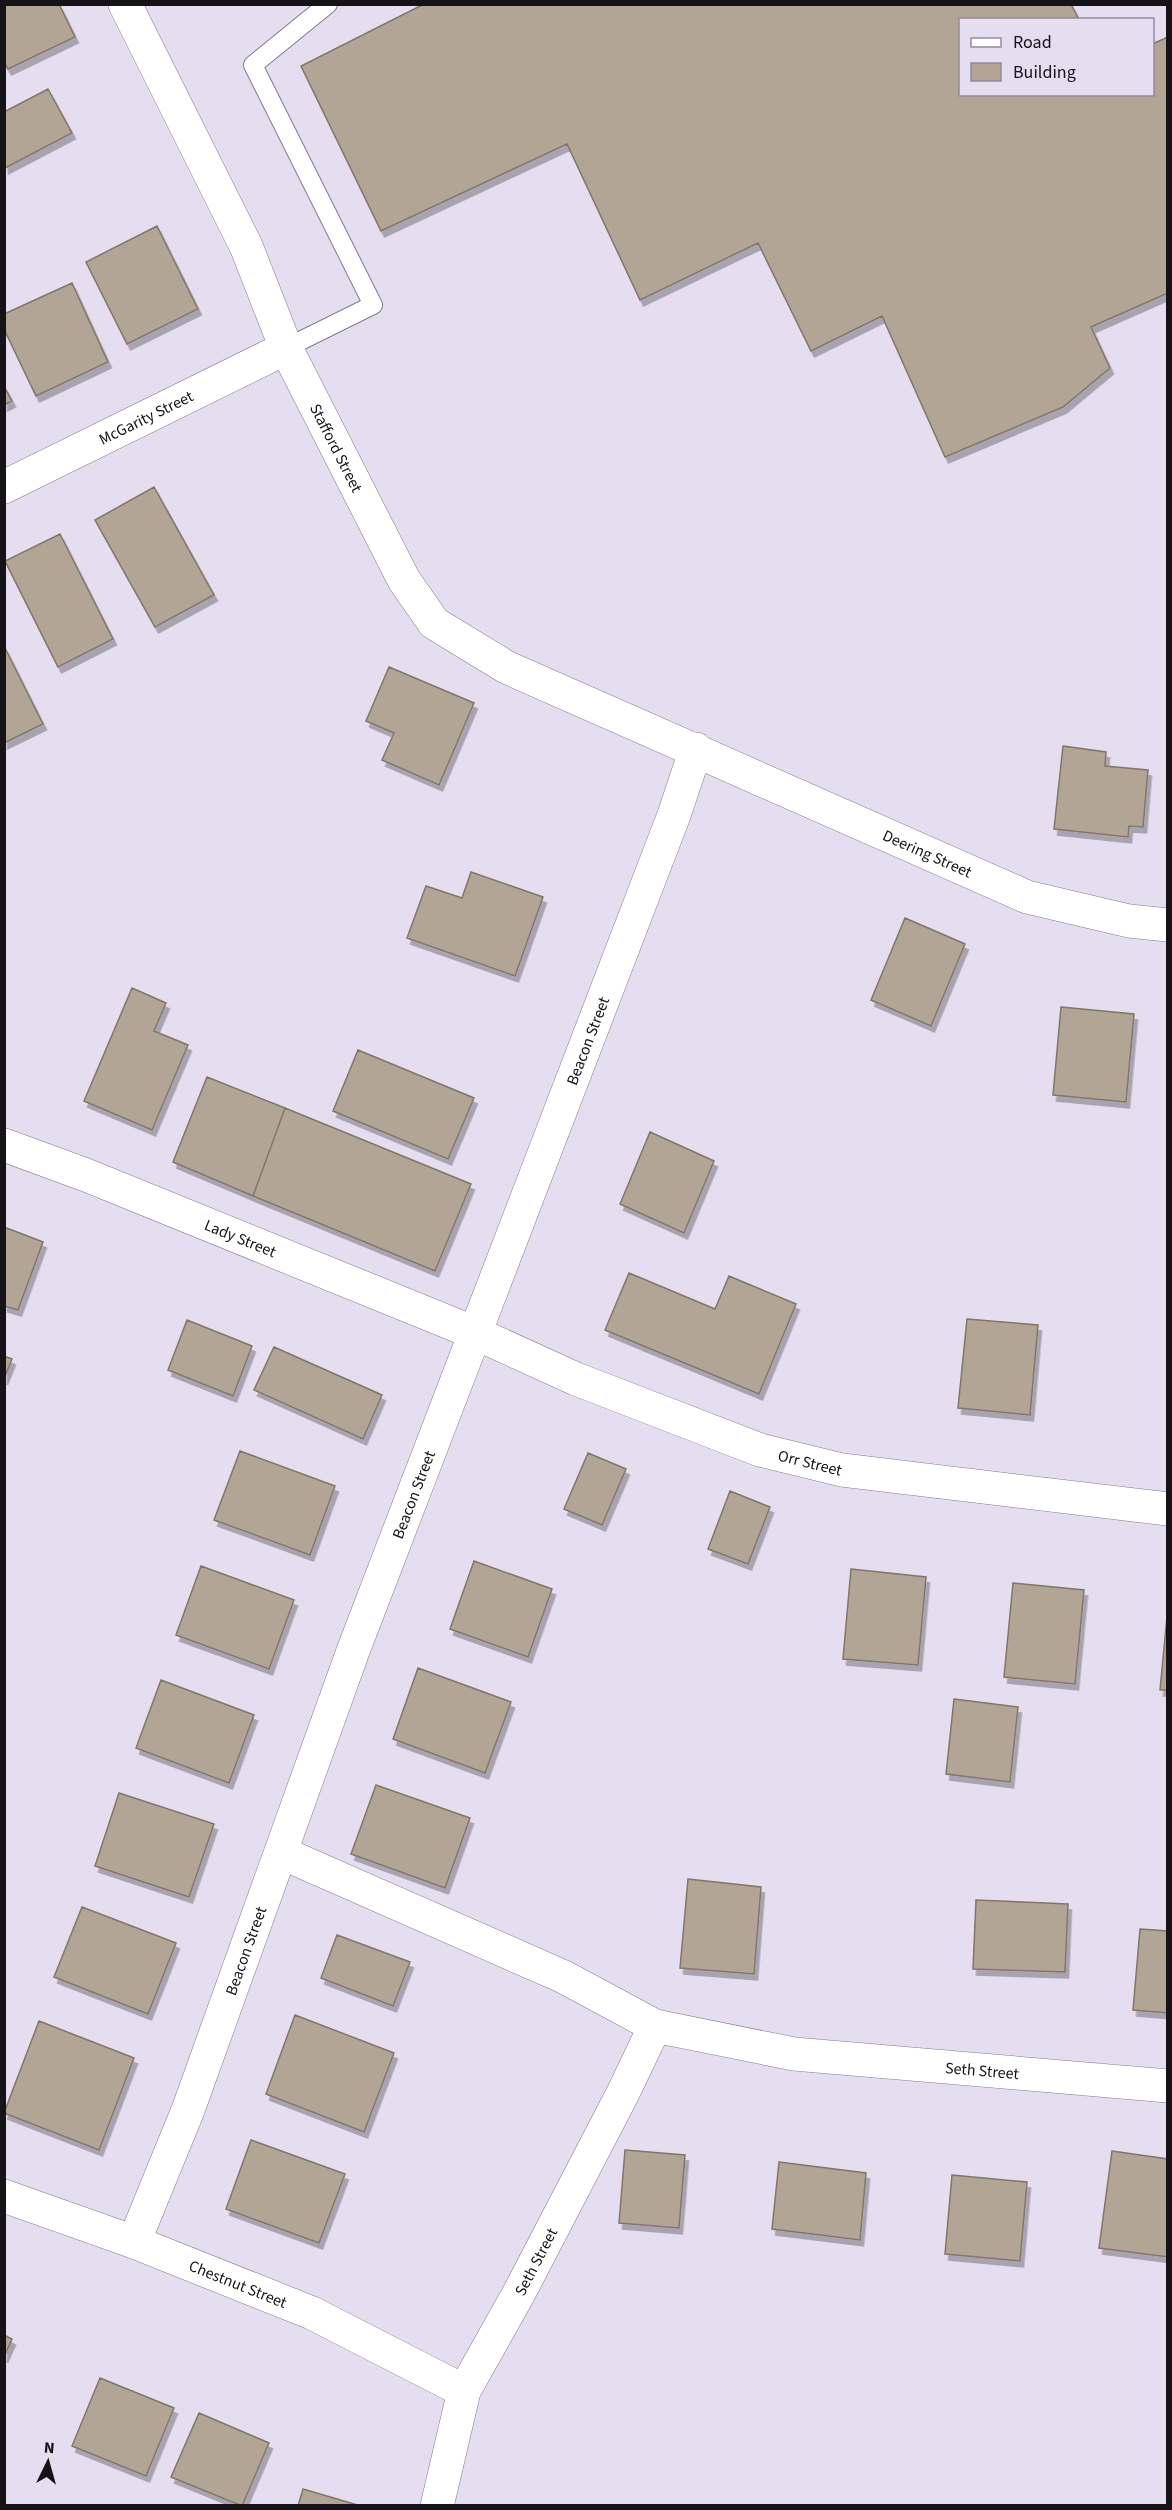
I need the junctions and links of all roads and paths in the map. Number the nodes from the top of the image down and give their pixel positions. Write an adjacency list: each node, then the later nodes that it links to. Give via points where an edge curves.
1 (125, 4): 3 (street, Stafford Street, via 246,246)
2 (328, 4): 3 (lane, via 253,65 373,305)
3 (286, 348): 4 (street, McGarity Street); 5 (street, Stafford Street, via 404,580 434,623 506,668)
4 (4, 487)
5 (696, 749): 6 (street, Deering Street, via 1028,897 1129,921); 8 (street, Beacon Street)
6 (1167, 925)
7 (4, 1145): 8 (street, Lady Street)
8 (475, 1333): 9 (street, Orr Street, via 576,1378 760,1450 842,1470); 10 (street, Beacon Street, via 353,1651)
9 (1167, 1509)
10 (282, 1853): 11 (street, Seth Street, via 564,1977); 14 (street, Beacon Street, via 188,2110)
11 (655, 2026): 12 (street, Seth Street, via 794,2054); 15 (street, Seth Street)
12 (1167, 2086)
13 (4, 2196): 14 (street, Chestnut Street)
14 (134, 2242): 15 (street, Chestnut Street, via 312,2313)
15 (464, 2391): 16 (street, Seth Street)
16 (437, 2505)

